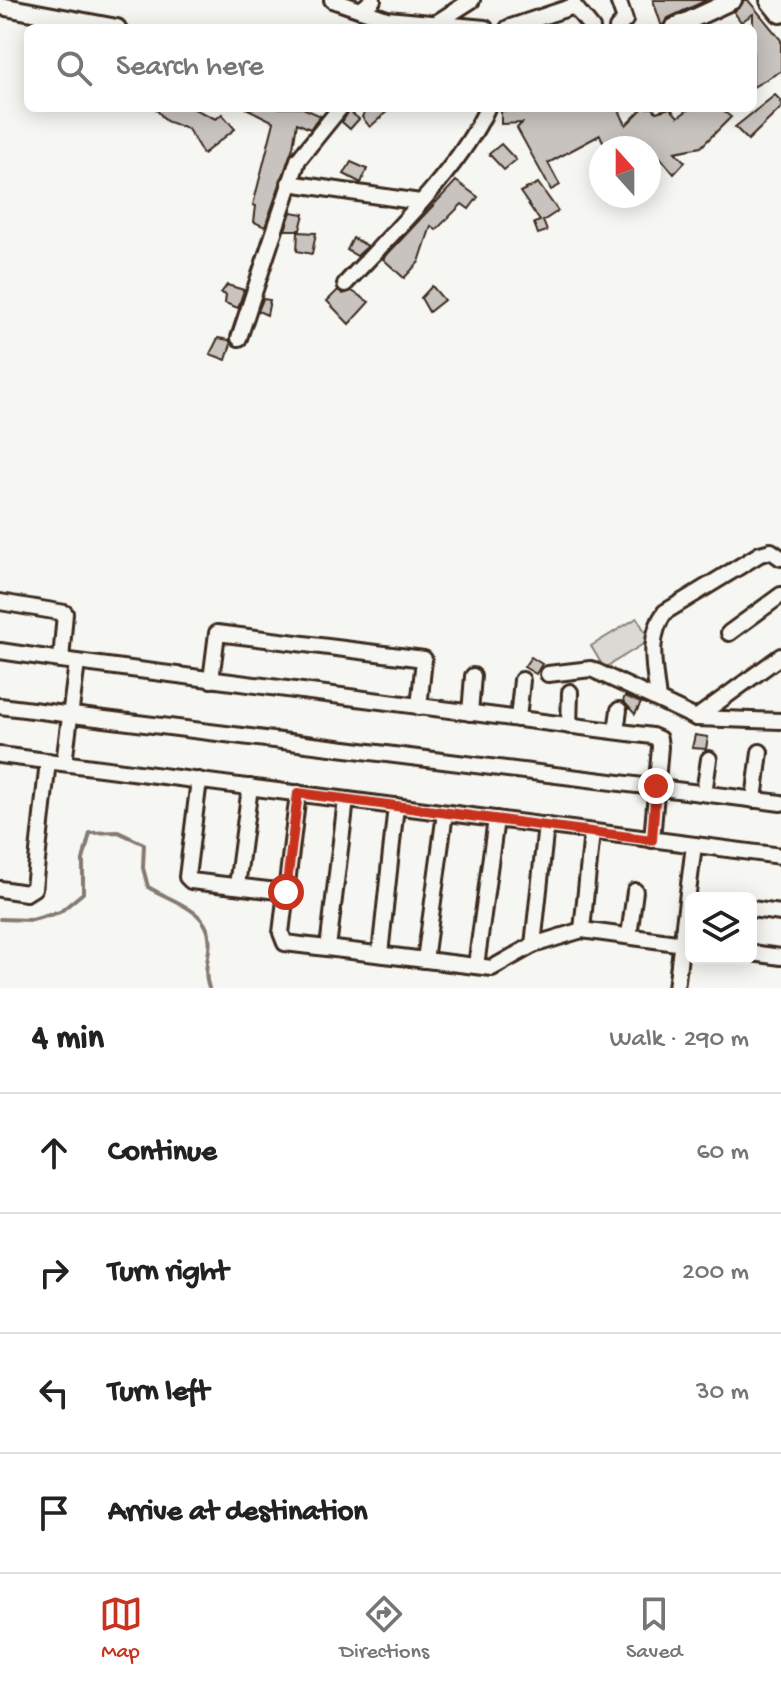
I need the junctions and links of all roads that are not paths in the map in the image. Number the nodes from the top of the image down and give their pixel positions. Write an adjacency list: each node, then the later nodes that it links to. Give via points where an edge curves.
1 (332, 0): 8 (street)
2 (373, 0): 8 (street)
3 (472, 0): 10 (street)
4 (618, 0): 15 (street, via 625,20)
5 (733, 0): 16 (street)
6 (772, 0): 9 (main road)
7 (0, 6): 11 (street)
8 (361, 10): 10 (street, via 387,19)
9 (781, 11)
10 (436, 23): 12 (street)
11 (96, 24)
12 (446, 24)
13 (520, 24): 14 (street, via 574,6)
14 (589, 24)
15 (621, 24)
16 (682, 24)
17 (337, 112): 19 (street, via 298,160)
18 (485, 112): 20 (street)
19 (289, 183): 20 (street); 22 (street)
20 (420, 202): 21 (street)
21 (345, 284)
22 (239, 338)
23 (781, 558): 36 (street, via 771,551 760,554 665,612 654,626)
24 (781, 595): 26 (street)
25 (0, 602): 29 (street, via 65,613)
26 (729, 633)
27 (0, 651): 29 (street)
28 (781, 656): 42 (street)
29 (61, 660): 30 (street)
30 (77, 663): 33 (street); 41 (street)
31 (548, 674): 36 (street, via 591,669)
32 (473, 676): 40 (street)
33 (211, 680): 38 (street); 38 (street, via 217,633 424,659)
34 (522, 680): 43 (street)
35 (570, 692): 45 (street)
36 (658, 700): 42 (street)
37 (0, 706): 41 (street)
38 (419, 707): 40 (street)
39 (619, 710): 46 (street)
40 (470, 713): 43 (street)
41 (70, 716): 51 (street); 53 (street)
42 (696, 718): 44 (street)
43 (518, 719): 45 (street)
44 (780, 720)
45 (569, 726): 46 (street)
46 (616, 731): 53 (street, via 659,739)
47 (760, 752): 58 (street)
48 (0, 755): 50 (street)
49 (709, 759): 56 (street)
50 (48, 761): 51 (street); 69 (street, via 34,888 26,893)
51 (64, 763): 52 (street)
52 (199, 780): 54 (street); 68 (street, via 187,877)
53 (656, 786): 56 (street); 65 (street)
54 (250, 787): 55 (street); 68 (street)
55 (298, 793): 57 (street); 71 (street)
56 (704, 793): 58 (street)
57 (346, 800): 60 (street); 79 (street)
58 (754, 800): 59 (street)
59 (781, 803)
60 (396, 806): 61 (street); 81 (street)
61 (445, 813): 62 (street); 84 (street)
62 (496, 819): 63 (street); 85 (street)
63 (546, 825): 64 (street); 77 (street)
64 (592, 832): 65 (street); 75 (street)
65 (652, 840): 66 (street)
66 (694, 845): 67 (street); 72 (street)
67 (781, 856)
68 (237, 886): 71 (street)
69 (0, 889)
70 (635, 891): 76 (street)
71 (286, 892): 79 (street, via 281,933 285,943)
72 (690, 892)
73 (757, 910): 74 (street)
74 (781, 913)
75 (582, 930): 76 (street); 77 (street)
76 (629, 936): 78 (street)
77 (533, 945): 85 (street, via 492,968)
78 (685, 945)
79 (328, 948): 81 (street)
80 (685, 949): 86 (street)
81 (380, 954): 84 (street)
82 (757, 954): 83 (street)
83 (781, 957)
84 (425, 960): 85 (street)
85 (476, 966)
86 (676, 988)

